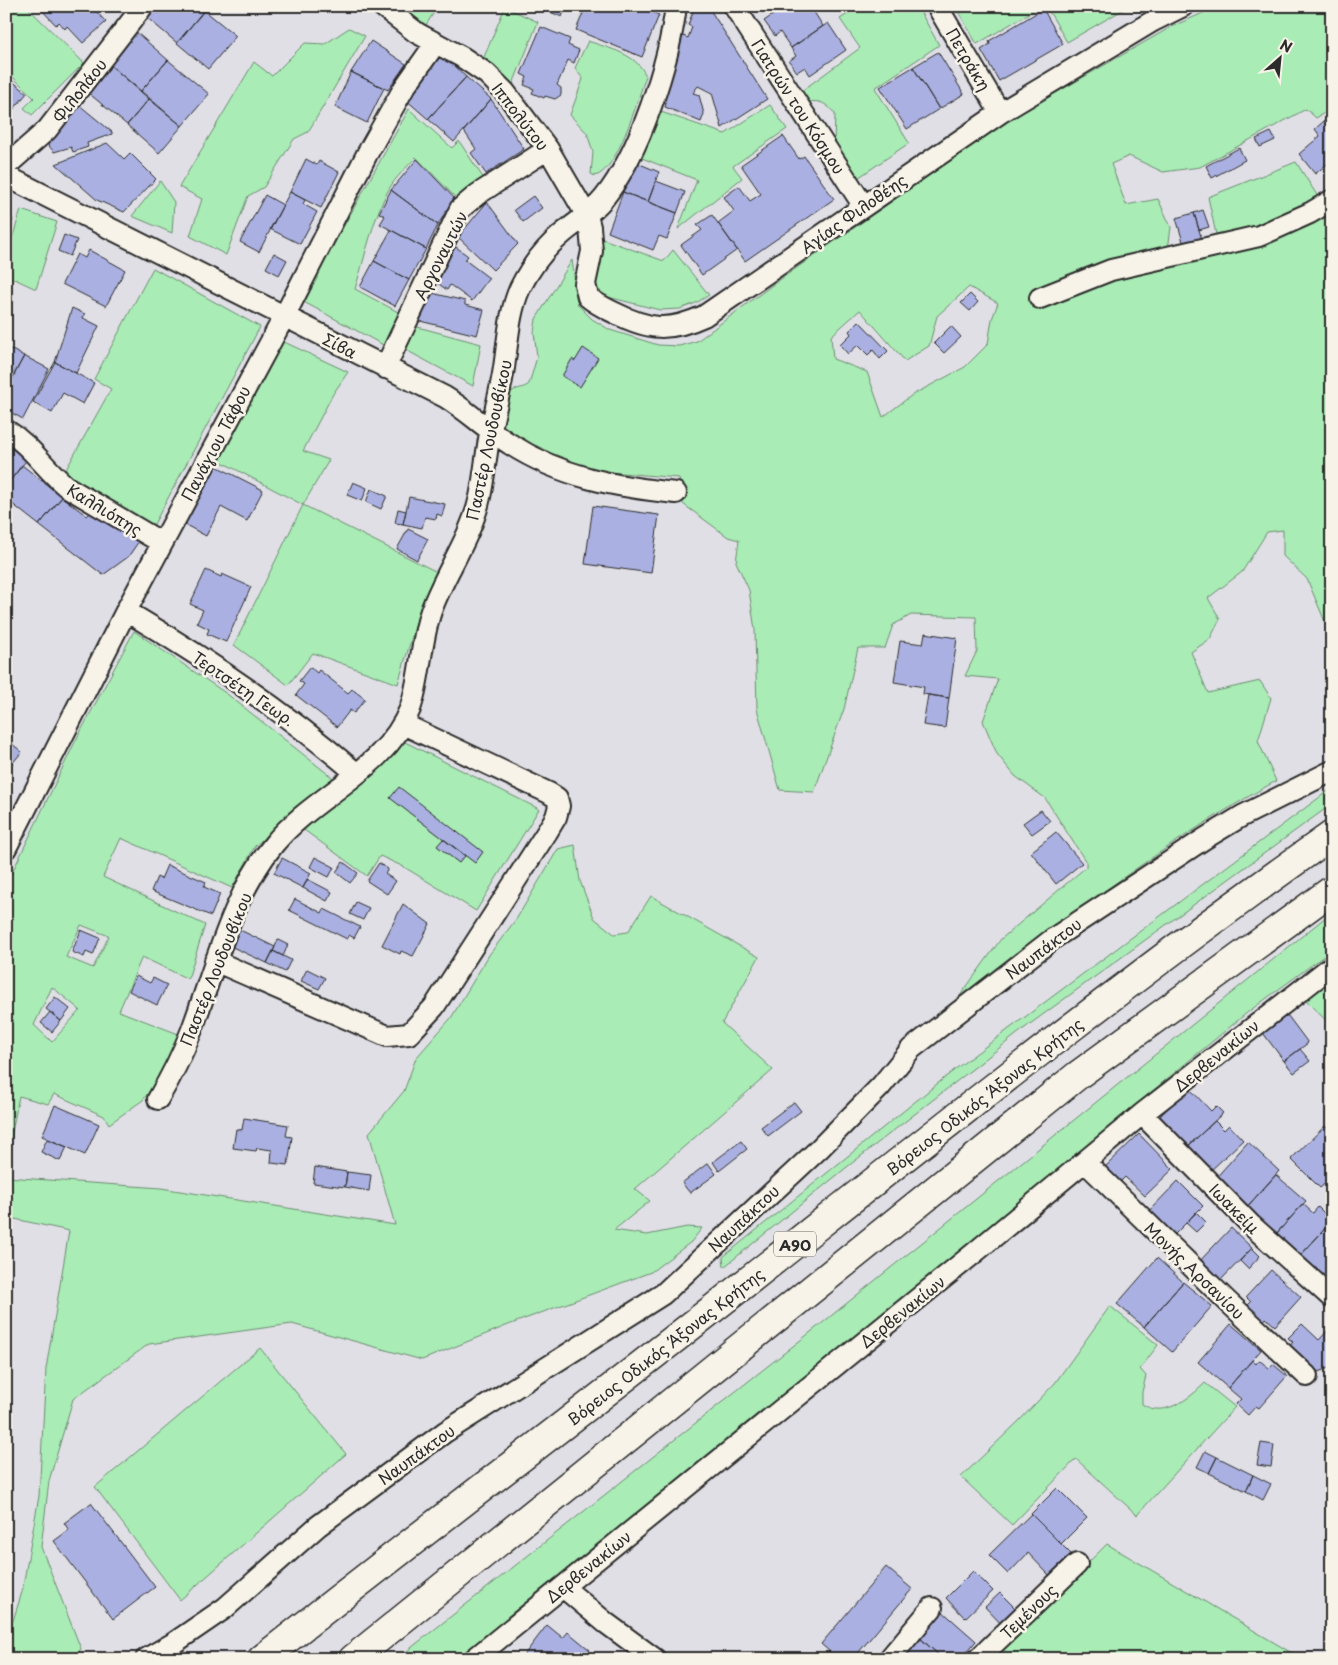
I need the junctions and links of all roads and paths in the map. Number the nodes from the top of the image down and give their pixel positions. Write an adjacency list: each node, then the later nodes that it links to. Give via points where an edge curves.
1 (143, 6): 11 (street, Φιλολάου, via 47,130)
2 (382, 6): 8 (street, Ιππολύτου)
3 (676, 6): 15 (street, Παστέρ Λουδουβίκου, via 667,56 638,135 611,187)
4 (734, 6): 14 (street, Γιατρών του Κόσμου)
5 (937, 6): 9 (street, Πετράκη)
6 (1183, 6): 7 (street, Αγίας Φιλοθέης)
7 (1148, 14): 9 (street, Αγίας Φιλοθέης)
8 (435, 44): 10 (street, Ιππολύτου, via 470,62 496,83); 17 (street, Πανάγιου Τάφου, via 404,88 367,154)
9 (1000, 112): 14 (street, Αγίας Φιλοθέης)
10 (548, 149): 15 (street, Ιππολύτου); 18 (street, Αργοναυτών, via 460,209)
11 (6, 166)
12 (6, 176): 17 (street, Σίβα)
13 (1332, 200): 16 (street, via 1259,236 1111,270)
14 (863, 205): 15 (street, Αγίας Φιλοθέης, via 704,316 660,328 632,321 588,298 585,284 592,245)
15 (586, 216): 19 (street, Παστέρ Λουδουβίκου, via 553,241 528,273 517,295)
16 (1040, 298)
17 (284, 317): 18 (street, Σίβα); 22 (street, Πανάγιου Τάφου)
18 (386, 368): 19 (street, Σίβα, via 445,397)
19 (491, 429): 21 (street, Σίβα, via 526,454 570,474 616,486); 24 (street, Παστέρ Λουδουβίκου, via 476,511 432,608 416,689)
20 (6, 430): 22 (street, Καλλιόπης, via 29,446 67,487)
21 (676, 493)
22 (162, 543): 23 (street, Πανάγιου Τάφου)
23 (126, 611): 26 (street, Τερτσέτη Γεωρ., via 276,707); 28 (street, Πανάγιου Τάφου)
24 (403, 724): 26 (street, Παστέρ Λουδουβίκου, via 392,742); 30 (street, via 549,793 557,798 559,806 516,883 430,1012 409,1034 387,1036)
25 (1332, 771): 40 (street, Ναυπάκτου, via 1242,816 1054,938 911,1049 881,1086 819,1149 663,1294 445,1432 318,1526 225,1608)
26 (356, 773): 30 (street, Παστέρ Λουδουβίκου, via 274,844 253,877)
27 (1332, 835): 41 (highway, Βόρειος Οδικός Άξονας Κρήτης / Α90, via 946,1123 695,1323)
28 (8, 839)
29 (1332, 890): 42 (highway, Α90, via 1078,1074)
30 (215, 962): 32 (street, Παστέρ Λουδουβίκου, via 186,1044)
31 (1332, 966): 33 (street, Δερβενακίων)
32 (158, 1099)
33 (1142, 1114): 34 (street, Δερβενακίων); 35 (street, Ιωακείμ, via 1251,1225)
34 (1085, 1162): 36 (street, Μονής Αρσανίου); 38 (street, Δερβενακίων)
35 (1332, 1298)
36 (1307, 1376)
37 (1077, 1564): 46 (street, Τεμένους)
38 (563, 1587): 43 (street, Δερβενακίων); 44 (street)
39 (932, 1608): 45 (street)
40 (146, 1659)
41 (262, 1659)
42 (353, 1659)
43 (474, 1659)
44 (655, 1659)
45 (889, 1659)
46 (978, 1659)

